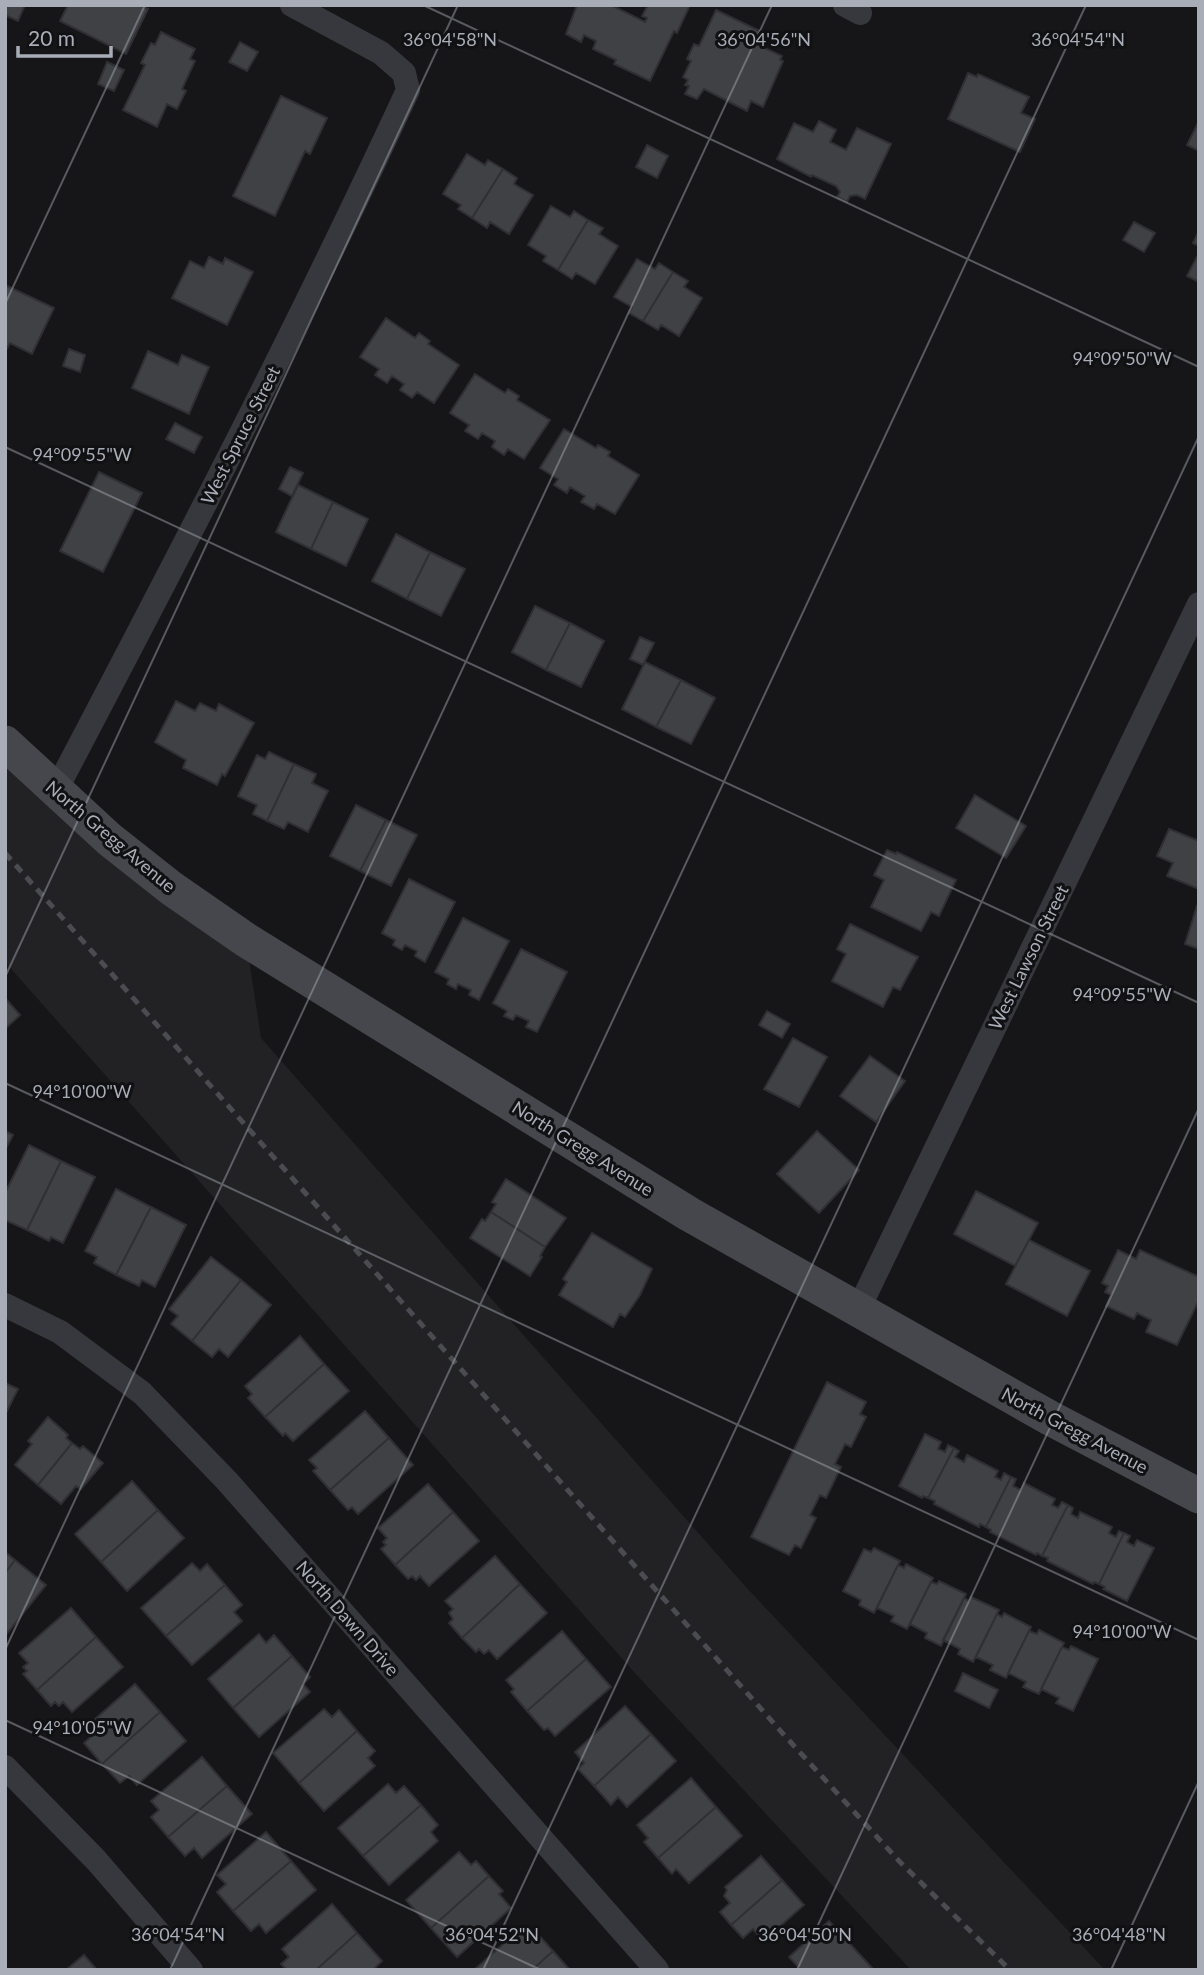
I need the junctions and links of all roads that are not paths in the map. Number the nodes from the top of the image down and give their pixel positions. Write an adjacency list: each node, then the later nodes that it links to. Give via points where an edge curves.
1 (292, 5): 4 (street, West Spruce Street, via 381,53 404,73 408,90 346,225 190,536)
2 (1199, 604): 6 (street, West Lawson Street)
3 (5, 743): 4 (main road, North Gregg Avenue)
4 (55, 792): 6 (main road, North Gregg Avenue, via 108,839 246,940 689,1214)
5 (5, 1305): 10 (street, North Dawn Drive, via 60,1332 151,1402 228,1481)
6 (858, 1310): 7 (main road, North Gregg Avenue)
7 (1199, 1496)
8 (5, 1767): 9 (street, via 96,1860)
9 (191, 1970)
10 (657, 1970)

